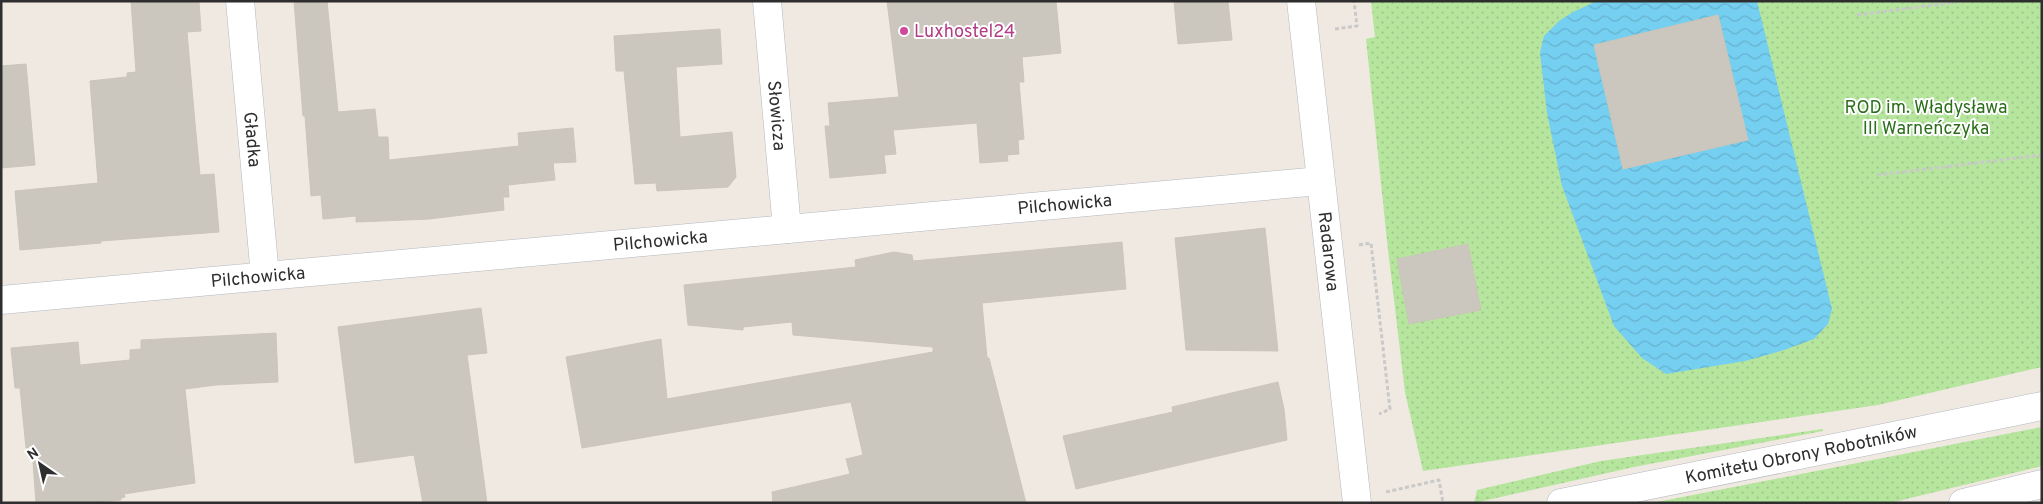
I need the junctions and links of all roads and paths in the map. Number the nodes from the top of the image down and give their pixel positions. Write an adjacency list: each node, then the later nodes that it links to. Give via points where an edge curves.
1 (240, 1): 10 (street, Gładka)
2 (767, 1): 9 (street, Słowicza)
3 (1301, 1): 8 (street, Radarowa)
4 (1964, 1): 5 (path)
5 (1857, 15)
6 (2042, 154): 7 (path)
7 (1877, 175)
8 (1320, 181): 9 (street, Pilchowicka); 15 (street, Radarowa)
9 (788, 229): 10 (street, Pilchowicka)
10 (265, 276): 11 (street, Pilchowicka)
11 (1, 300)
12 (2042, 406): 17 (street, Komitetu Obrony Robotników)
13 (2042, 484): 18 (street)
14 (1384, 492): 16 (path, via 1439,480)
15 (1357, 503)
16 (1443, 503)
17 (1561, 503)
18 (1963, 503)

